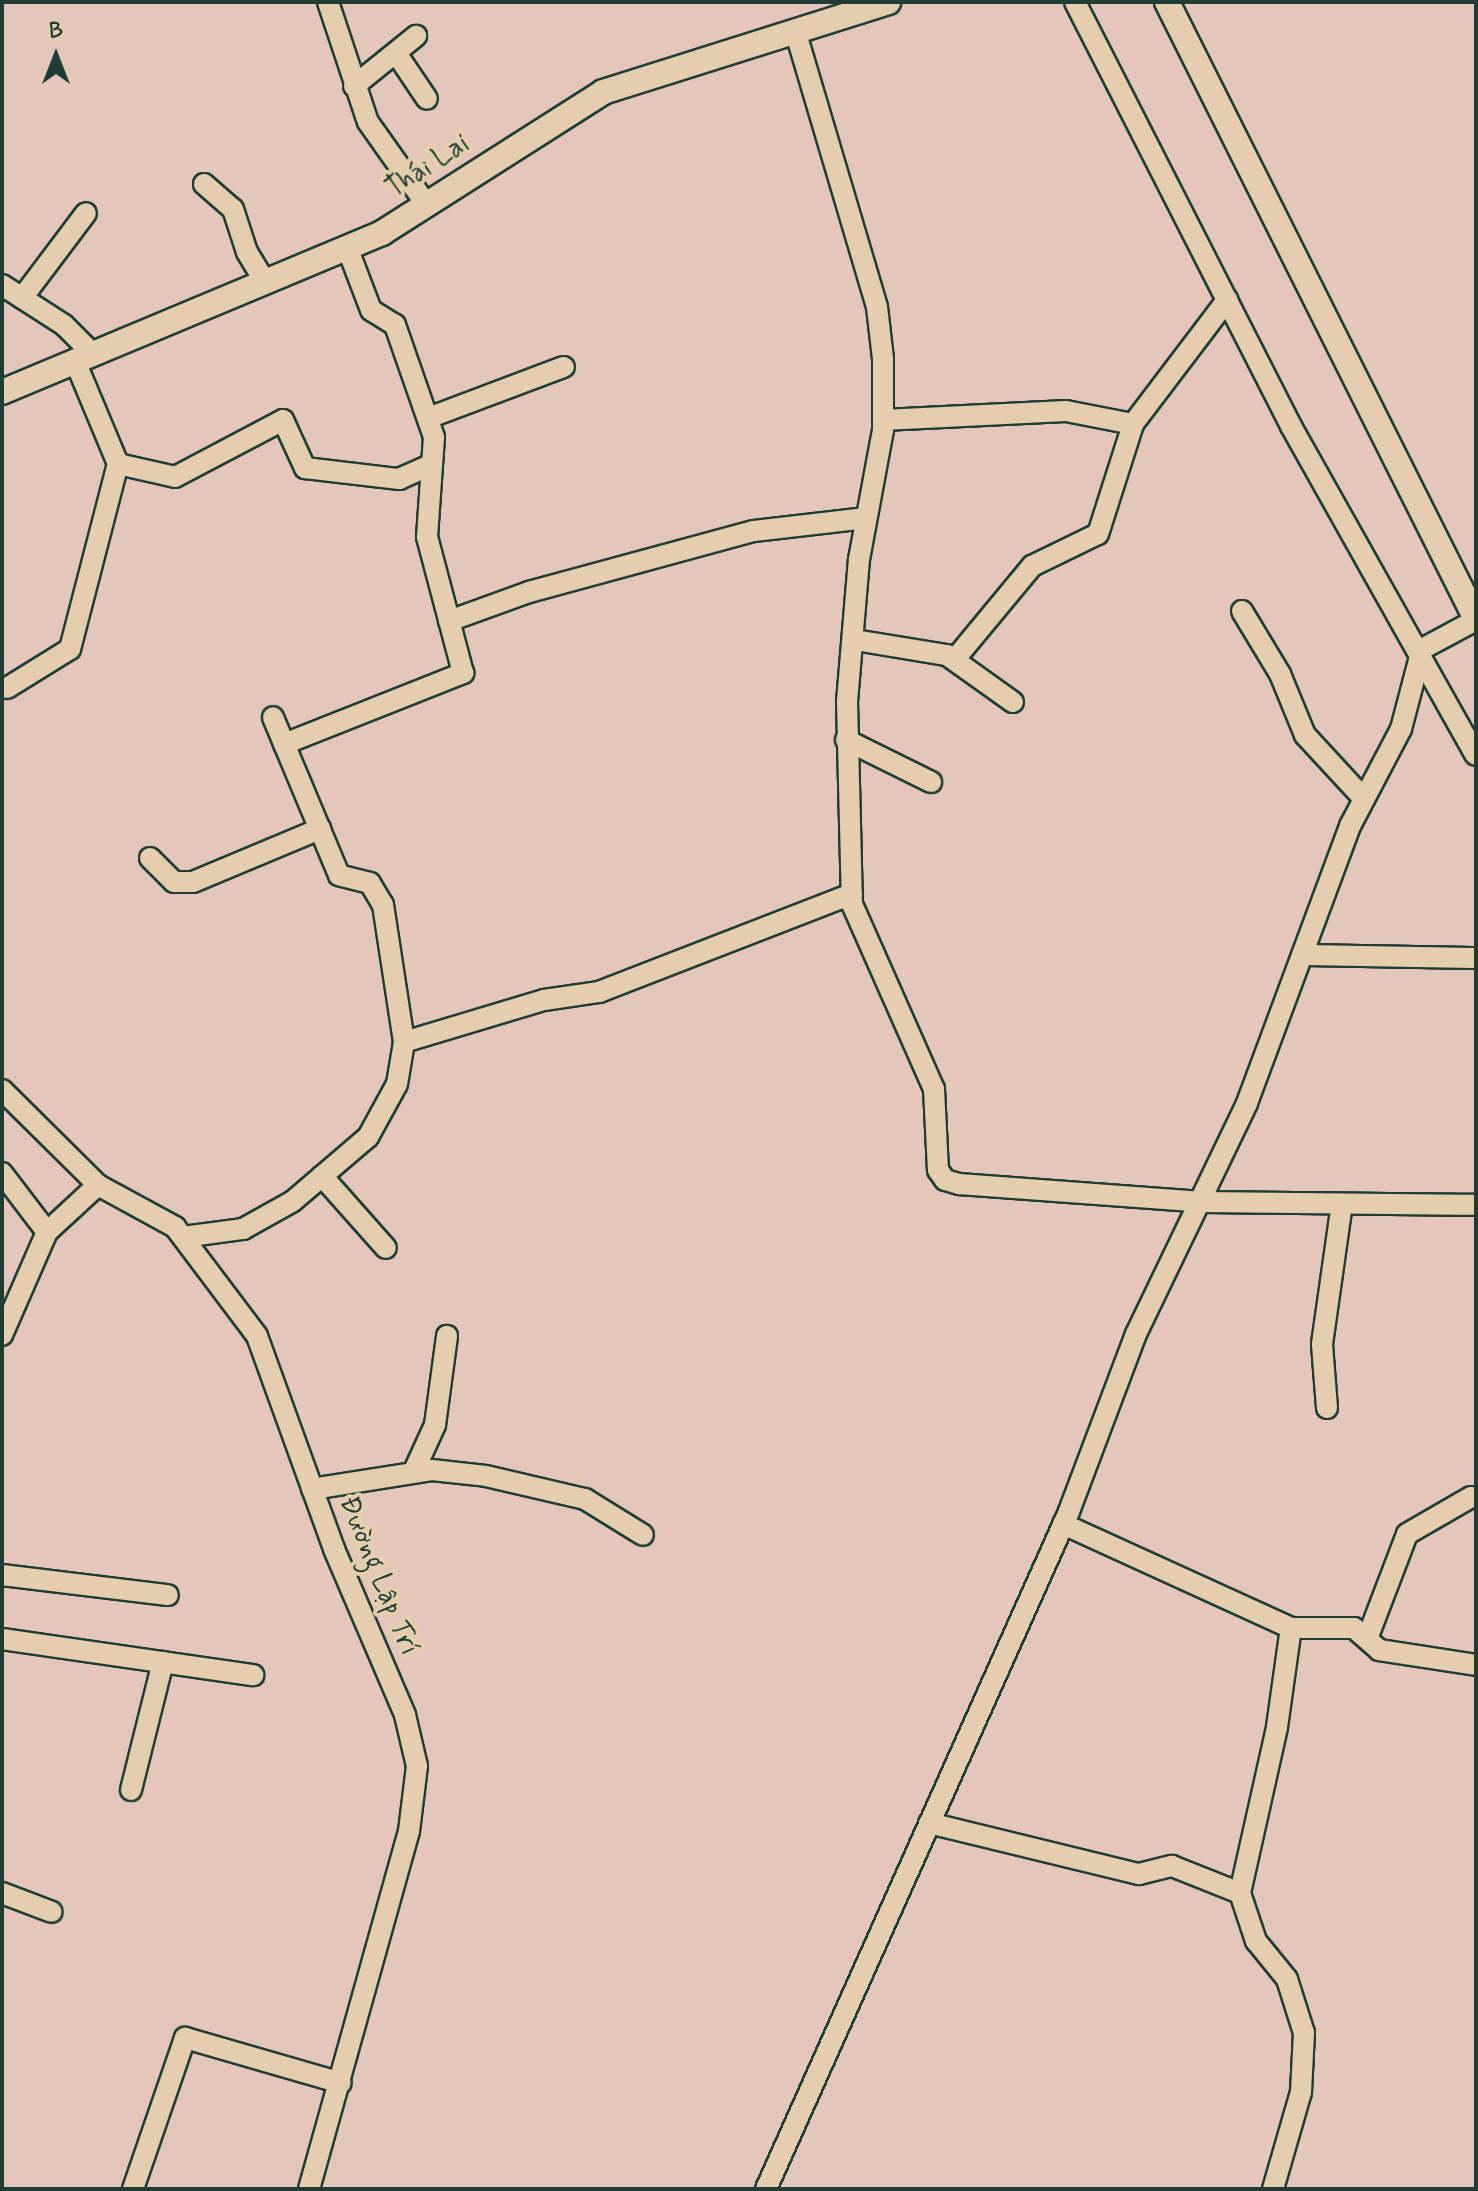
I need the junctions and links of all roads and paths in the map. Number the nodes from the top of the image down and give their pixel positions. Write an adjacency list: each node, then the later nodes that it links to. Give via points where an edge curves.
1 (328, 2): 8 (street)
2 (888, 2): 5 (street, Thái Lai)
3 (1075, 2): 17 (street)
4 (1167, 2): 28 (street)
5 (795, 30): 11 (street, Thái Lai, via 603,92); 22 (street, via 877,307)
6 (416, 36): 7 (street)
7 (396, 53): 8 (street); 9 (street)
8 (354, 86): 11 (street, via 376,136)
9 (427, 99)
10 (204, 184): 14 (street, via 233,209 247,252)
11 (426, 204): 13 (street, Thái Lai)
12 (86, 213): 16 (street)
13 (347, 247): 14 (street, Thái Lai); 21 (street, via 371,310 395,325)
14 (265, 282): 18 (street, Thái Lai)
15 (2, 285): 16 (street)
16 (22, 298): 18 (street, via 64,325)
17 (1227, 300): 23 (street); 31 (street, via 1291,426)
18 (84, 357): 20 (street, Thái Lai); 24 (street)
19 (564, 367): 21 (street)
20 (2, 392)
21 (428, 418): 25 (street)
22 (883, 420): 23 (street, via 1066,411); 26 (street)
23 (1133, 424): 32 (street, via 1098,534 1032,566)
24 (118, 464): 25 (street, via 175,477 283,420 305,468 399,479); 33 (street, via 70,649)
25 (432, 464): 29 (street, via 427,537)
26 (866, 518): 29 (street, via 754,531 529,592); 30 (street)
27 (1242, 611): 40 (street, via 1280,674 1305,735)
28 (1476, 620): 31 (street)
29 (449, 621): 37 (street, via 463,673)
30 (855, 640): 32 (street); 36 (street)
31 (1422, 649): 38 (street); 40 (street, via 1401,729)
32 (955, 659): 34 (street)
33 (7, 688)
34 (1013, 702)
35 (273, 717): 37 (street)
36 (846, 740): 39 (street); 43 (street)
37 (284, 744): 41 (street)
38 (1476, 755)
39 (931, 782)
40 (1364, 799): 44 (street)
41 (320, 829): 42 (street, via 193,882 174,882); 46 (street, via 339,875 370,883 383,905)
42 (150, 858)
43 (852, 894): 46 (street, via 599,992 544,1000); 51 (street, via 934,1089 938,1170 945,1180)
44 (1302, 955): 45 (street); 51 (street)
45 (1476, 958)
46 (404, 1042): 49 (street, via 397,1084 368,1137)
47 (2, 1090): 50 (street, Đường Lập Trí)
48 (2, 1173): 54 (street)
49 (322, 1176): 55 (street, via 243,1229); 56 (street)
50 (98, 1185): 54 (street); 55 (street, Đường Lập Trí)
51 (1202, 1202): 52 (street); 63 (street, via 1136,1334)
52 (1342, 1204): 53 (street); 59 (street, via 1322,1344)
53 (1476, 1205)
54 (47, 1232): 57 (street)
55 (183, 1237): 61 (street, Đường Lập Trí, via 257,1336)
56 (386, 1248)
57 (2, 1335)
58 (447, 1336): 60 (street, via 435,1425)
59 (1327, 1408)
60 (414, 1471): 61 (street); 64 (street, via 486,1476 585,1499)
61 (312, 1489): 78 (street, Đường Lập Trí, via 405,1715 417,1766 409,1831)
62 (1474, 1493): 69 (street, via 1407,1534)
63 (1063, 1524): 67 (street); 74 (street)
64 (643, 1535)
65 (2, 1575): 66 (street)
66 (168, 1595)
67 (1291, 1628): 69 (street, via 1354,1628); 76 (street, via 1277,1727)
68 (2, 1639): 70 (street)
69 (1367, 1639): 71 (street, via 1379,1650)
70 (163, 1662): 72 (street); 73 (street)
71 (1476, 1665)
72 (253, 1675)
73 (131, 1790)
74 (929, 1823): 76 (street, via 1139,1874 1172,1866); 81 (street)
75 (2, 1893): 77 (street)
76 (1240, 1893): 82 (street, via 1256,1941 1287,1979 1304,2033 1301,2092)
77 (52, 1912)
78 (341, 2083): 79 (street, via 185,2038); 80 (street, Đường Lập Trí)
79 (133, 2189)
80 (309, 2189)
81 (766, 2189)
82 (1273, 2189)

